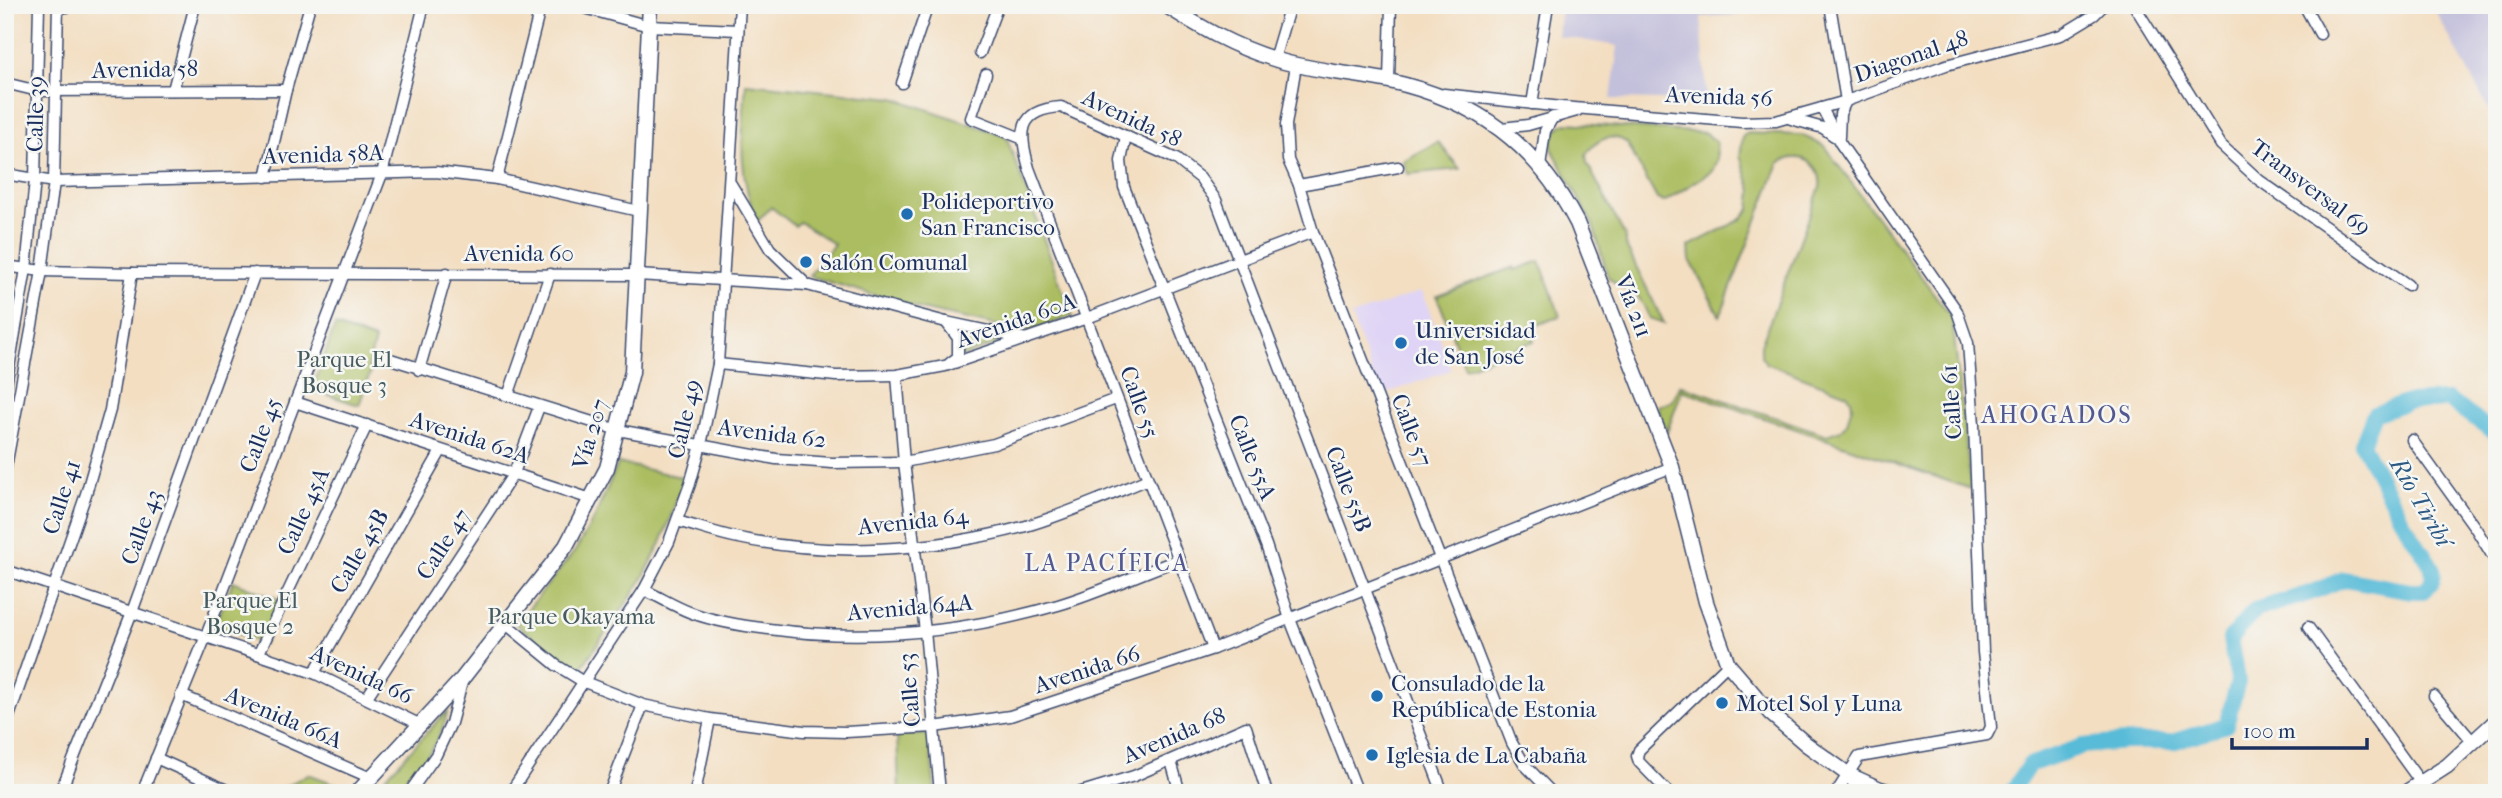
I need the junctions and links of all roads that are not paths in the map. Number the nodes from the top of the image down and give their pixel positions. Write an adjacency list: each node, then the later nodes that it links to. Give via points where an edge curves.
1 (39, 5): 33 (street, Calle 39)
2 (80, 5): 20 (street)
3 (195, 5): 31 (street)
4 (310, 5): 32 (street)
5 (424, 5): 50 (street, Calle 45)
6 (541, 5): 52 (street)
7 (574, 5): 21 (street)
8 (650, 5): 21 (main road, Vía 207)
9 (740, 5): 22 (street, Calle 49)
10 (928, 5): 30 (street)
11 (998, 5): 24 (street)
12 (1165, 5): 25 (main road, Vía 211, via 1223,40)
13 (1290, 5): 25 (street)
14 (1391, 5): 28 (street)
15 (1548, 5): 37 (street)
16 (1830, 5): 36 (street)
17 (2104, 5): 36 (street, Diagonal 48, via 2062,34 1946,65)
18 (2134, 5): 72 (street, Transversal 69, via 2221,145 2259,180)
19 (2304, 5): 23 (street)
20 (58, 7): 34 (street, Calle 39)
21 (649, 26): 22 (street); 58 (main road, Vía 207)
22 (738, 30): 55 (street, Calle 49)
23 (2320, 34)
24 (980, 53)
25 (1275, 59): 26 (main road, Vía 211)
26 (1297, 65): 28 (main road, Vía 211); 56 (street, Calle 57, via 1286,125 1288,160)
27 (986, 74): 45 (street, via 971,118)
28 (1389, 81): 35 (main road, Vía 211)
29 (5, 83): 33 (street, Avenida 58)
30 (902, 83)
31 (173, 90): 32 (street, Avenida 58); 34 (street, Avenida 58)
32 (286, 90): 51 (street)
33 (38, 91): 34 (street, Avenida 58); 53 (street, Calle 39)
34 (57, 91): 54 (street, Calle 39)
35 (1438, 93): 37 (street, Avenida 56); 43 (main road, Vía 211)
36 (1846, 101): 39 (street, Avenida 56); 46 (street, via 1840,114)
37 (1532, 104): 38 (street, Avenida 56)
38 (1562, 107): 40 (street, Avenida 56); 41 (street)
39 (1822, 108): 42 (street, Avenida 56); 46 (street, Calle 61)
40 (1587, 109): 41 (street, Avenida 56); 42 (street, Avenida 56, via 1764,123)
41 (1552, 118): 43 (street, Avenida 56); 48 (street, via 1542,140)
42 (1788, 118): 46 (street, via 1823,128)
43 (1502, 128): 48 (main road, Vía 211)
44 (1126, 136): 45 (street, Avenida 58, via 1060,107 1043,108 1028,120); 57 (street, Avenida 58, via 1176,159 1200,178); 73 (street, Calle 55A, via 1121,161 1124,187)
45 (1021, 138): 74 (street, Calle 55)
46 (1840, 143): 131 (street, Calle 61, via 1957,311 1968,343 1983,652 1991,727 1987,735 1860,757)
47 (1398, 167): 56 (street)
48 (1540, 167): 93 (main road, Vía 211, via 1577,223)
49 (5, 174): 53 (street, Avenida 58A)
50 (382, 174): 51 (street, Avenida 58A); 52 (street, Avenida 58A, via 436,172); 66 (street, Calle 45)
51 (266, 177): 54 (street, Avenida 58A)
52 (497, 179): 58 (street, Avenida 58A)
53 (35, 180): 54 (street, Avenida 58A); 62 (street, Calle 39)
54 (54, 182): 63 (street, Calle 39)
55 (731, 184): 70 (street, Calle 49); 71 (street, via 770,249)
56 (1299, 185): 59 (street, Calle 57)
57 (1216, 200): 60 (street, Calle 55B)
58 (639, 212): 69 (main road, Vía 207)
59 (1313, 232): 60 (street, Avenida 60A); 101 (street, Calle 57)
60 (1237, 260): 73 (street, Avenida 60A); 105 (street, Calle 55B)
61 (5, 266): 62 (street, Avenida 60)
62 (26, 269): 63 (street, Avenida 60); 82 (street, Calle 39)
63 (41, 271): 64 (street, Avenida 60); 94 (street, Calle 39)
64 (132, 273): 65 (street, Avenida 60); 104 (street, Calle 41, via 110,410)
65 (255, 273): 66 (street, Avenida 60); 107 (street, Calle 43)
66 (344, 274): 67 (street, Avenida 60); 85 (street, Calle 45)
67 (447, 274): 68 (street, Avenida 60); 80 (street)
68 (550, 274): 69 (street, Avenida 60); 83 (street)
69 (637, 275): 70 (street, Avenida 60); 88 (main road, Vía 207, via 632,372)
70 (724, 280): 71 (street, Avenida 60); 78 (street, Calle 49)
71 (807, 285): 75 (street, Avenida 60)
72 (2408, 285)
73 (1163, 290): 74 (street, Avenida 60A); 108 (street, Calle 55A, via 1266,545)
74 (1087, 318): 76 (street, Avenida 60A); 84 (street, Calle 55)
75 (946, 322): 76 (street, Avenida 60); 79 (street, via 958,338 959,350 958,357)
76 (1026, 339): 79 (street, Avenida 60A)
77 (384, 357): 80 (street, Avenida 62)
78 (718, 364): 81 (street, Avenida 60A, via 836,376); 90 (street, Calle 49)
79 (945, 366): 81 (street, Avenida 60A)
80 (419, 370): 83 (street, Avenida 62)
81 (897, 374): 92 (street, Calle 53)
82 (5, 391)
83 (508, 397): 86 (street, Avenida 62)
84 (1115, 399): 92 (street, Avenida 62, via 994,444); 96 (street, Calle 55)
85 (295, 402): 87 (street, Avenida 62A); 112 (street, Calle 45)
86 (539, 407): 88 (street, Avenida 62); 95 (street, Calle 47)
87 (367, 425): 91 (street, Avenida 62A); 114 (street, Calle 45A)
88 (618, 430): 90 (street, Avenida 62); 97 (main road, Vía 207, via 607,468)
89 (2412, 440): 102 (street)
90 (701, 445): 92 (street, Avenida 62, via 776,459); 98 (street, Calle 49)
91 (440, 451): 95 (street, Avenida 62A); 116 (street, Calle 45B)
92 (904, 462): 99 (street, Calle 53)
93 (1672, 467): 101 (street, Avenida 66); 115 (main road, Vía 211, via 1706,602)
94 (5, 472)
95 (513, 473): 97 (street, Avenida 62A); 121 (street, Calle 47)
96 (1146, 481): 99 (street, Avenida 64, via 1027,525); 100 (street, Calle 55)
97 (591, 499): 109 (main road, Vía 207, via 566,547)
98 (677, 521): 99 (street, Avenida 64, via 734,537 790,545); 106 (street, Calle 49)
99 (914, 546): 111 (street, Calle 53)
100 (1178, 559): 111 (street, Avenida 64A, via 1060,604); 113 (street, Calle 55)
101 (1440, 559): 105 (street, Avenida 66); 148 (street, Calle 57, via 1512,743 1525,765)
102 (2497, 563)
103 (5, 570): 104 (street, Avenida 66)
104 (53, 584): 107 (street, Avenida 66); 127 (street, Calle 41)
105 (1365, 589): 108 (street, Avenida 66); 147 (street, Calle 55B)
106 (644, 590): 111 (street, Avenida 64A, via 691,613 737,625 796,633); 118 (street, Calle 49)
107 (132, 612): 112 (street, Avenida 66); 134 (street, Calle 43)
108 (1290, 619): 113 (street, Avenida 66); 146 (street, Calle 55A)
109 (506, 624): 117 (main road, Vía 207); 118 (street, Avenida 66)
110 (2308, 627): 133 (street)
111 (925, 631): 126 (street, Calle 53)
112 (206, 636): 114 (street, Avenida 66); 119 (street, Calle 45)
113 (1213, 649): 126 (street, Avenida 66, via 1010,716)
114 (259, 653): 116 (street, Avenida 66)
115 (1728, 664): 131 (main road, Vía 211, via 1770,713); 149 (street, via 1639,750 1639,762)
116 (314, 673): 121 (street, Avenida 66)
117 (462, 679): 125 (main road, Vía 207); 138 (street, via 451,723 436,755)
118 (582, 681): 122 (street, Avenida 66); 139 (street, Calle 49)
119 (181, 695): 129 (street, Calle 45); 132 (street, Avenida 66A)
120 (2434, 696): 128 (street)
121 (367, 697): 125 (street, Avenida 66)
122 (643, 705): 123 (street, Avenida 66); 140 (street)
123 (710, 719): 126 (street, Avenida 66, via 804,731); 141 (street)
124 (2497, 720): 128 (main road)
125 (422, 724): 132 (main road, Vía 207)
126 (934, 727): 142 (street, Calle 53)
127 (5, 728)
128 (2474, 743): 133 (main road)
129 (156, 758): 135 (street, Calle 45); 136 (street)
130 (1171, 761): 143 (street, Avenida 68); 144 (street); 145 (street, Avenida 68, via 1246,727)
131 (1849, 775): 150 (street); 151 (street); 152 (main road, Vía 211)
132 (371, 778): 137 (main road, Vía 207)
133 (2421, 783): 153 (main road)
134 (60, 793)
135 (142, 793)
136 (233, 793)
137 (357, 793)
138 (409, 793)
139 (510, 793)
140 (609, 793)
141 (695, 793)
142 (940, 793)
143 (1078, 793)
144 (1180, 793)
145 (1267, 793)
146 (1358, 793)
147 (1443, 793)
148 (1552, 793)
149 (1669, 793)
150 (1836, 793)
151 (1858, 793)
152 (1894, 793)
153 (2405, 793)

